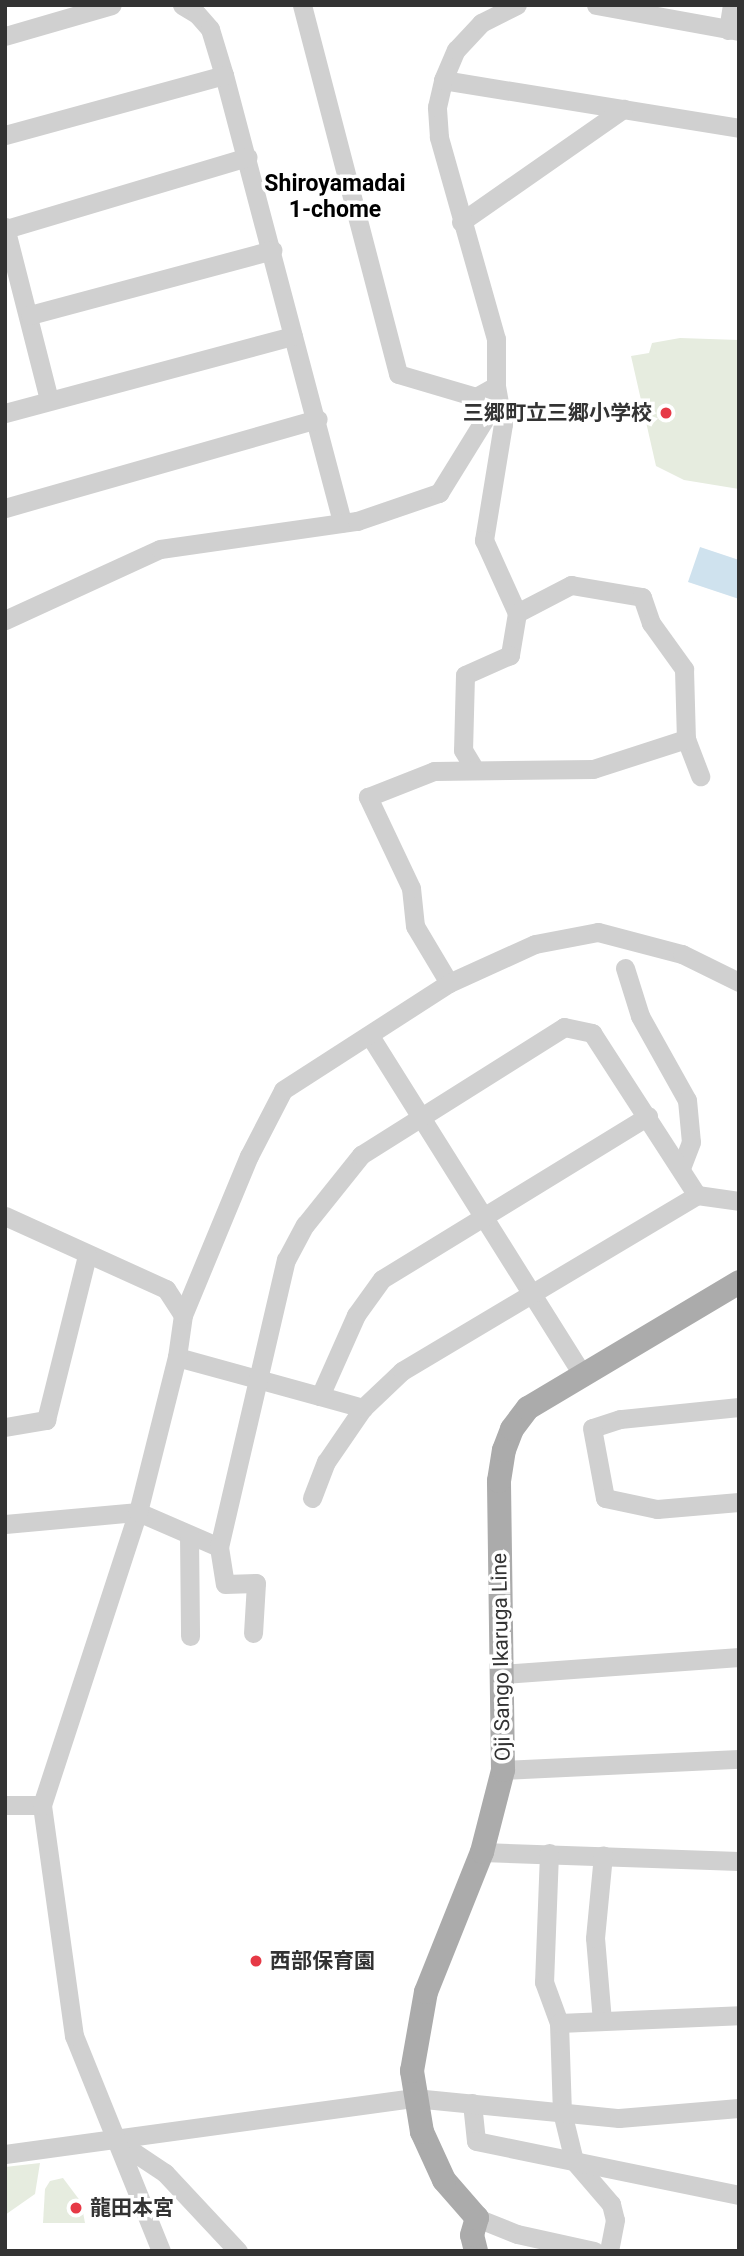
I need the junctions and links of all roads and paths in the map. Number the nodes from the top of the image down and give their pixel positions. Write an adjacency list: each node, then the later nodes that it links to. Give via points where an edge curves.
1 (112, 5): 8 (street)
2 (182, 5): 9 (street, via 197,13 210,29)
3 (302, 5): 20 (street, via 398,374 476,397)
4 (516, 5): 10 (street, via 481,23 456,50)
5 (596, 5): 7 (street)
6 (732, 5): 7 (street)
7 (733, 31)
8 (6, 33)
9 (225, 75): 13 (street); 14 (street)
10 (443, 80): 11 (street); 15 (street, via 437,107 439,137)
11 (623, 109): 12 (street); 15 (street)
12 (739, 128)
13 (5, 135)
14 (247, 157): 16 (street); 17 (street)
15 (461, 222): 20 (street, via 496,339)
16 (6, 228): 18 (street)
17 (272, 250): 18 (street); 19 (street)
18 (30, 315): 21 (street)
19 (293, 336): 21 (street); 23 (street)
20 (496, 386): 25 (street, via 489,412 439,493); 26 (street, via 503,424 484,540)
21 (49, 399): 22 (street)
22 (5, 414)
23 (318, 419): 24 (street); 25 (street)
24 (5, 508)
25 (342, 523): 27 (street, via 160,548)
26 (517, 613): 28 (street, via 571,585 642,597 651,623 684,669); 29 (street, via 510,655 466,675 463,750)
27 (5, 620)
28 (686, 739): 29 (street, via 593,769); 30 (street)
29 (474, 768): 33 (street, via 434,771 368,797 411,888 415,926)
30 (699, 776)
31 (625, 968): 37 (street, via 640,1016 687,1100 691,1142)
32 (739, 982): 33 (street, via 682,954 598,932 535,944)
33 (449, 983): 34 (street)
34 (370, 1036): 36 (street); 45 (street, via 283,1090 249,1156)
35 (648, 1116): 36 (street, via 592,1033 564,1027); 37 (street); 40 (street)
36 (422, 1117): 40 (street); 48 (street, via 361,1155 305,1225 286,1260)
37 (682, 1166): 38 (street)
38 (697, 1195): 39 (street); 44 (street)
39 (739, 1201)
40 (485, 1213): 44 (street); 49 (street, via 382,1279 356,1315)
41 (5, 1216): 42 (street)
42 (87, 1255): 45 (street, via 166,1289); 52 (street, via 46,1420)
43 (739, 1282): 47 (main road, Oji Sango Ikaruga Line)
44 (531, 1290): 47 (street); 51 (street, via 402,1371)
45 (183, 1315): 46 (street)
46 (177, 1357): 48 (street); 55 (street)
47 (582, 1373): 62 (main road, Oji Sango Ikaruga Line, via 528,1408 512,1429 505,1450 499,1481)
48 (262, 1380): 49 (street); 58 (street)
49 (320, 1396): 51 (street)
50 (739, 1407): 54 (street, via 620,1419 593,1428 606,1498 657,1509)
51 (363, 1408): 53 (street, via 327,1462)
52 (5, 1427)
53 (312, 1499)
54 (739, 1502)
55 (138, 1512): 56 (street); 57 (street); 66 (street)
56 (5, 1524)
57 (189, 1535): 58 (street); 60 (street)
58 (219, 1547): 59 (street, via 225,1584 256,1583)
59 (253, 1633)
60 (190, 1636)
61 (739, 1657): 62 (street)
62 (502, 1675): 64 (main road, Oji Sango Ikaruga Line)
63 (739, 1759): 64 (street)
64 (503, 1770): 67 (main road, Oji Sango Ikaruga Line)
65 (5, 1805): 66 (street)
66 (42, 1805): 78 (street, via 74,2036)
67 (482, 1852): 68 (street); 74 (main road, Oji Sango Ikaruga Line, via 426,1992 412,2071)
68 (549, 1853): 69 (street); 73 (street, via 544,1982)
69 (603, 1855): 70 (street); 72 (street, via 595,1938)
70 (739, 1861)
71 (739, 2015): 72 (street)
72 (602, 2021): 73 (street)
73 (559, 2023): 77 (street)
74 (414, 2098): 75 (street); 78 (street, via 300,2110); 82 (main road, Oji Sango Ikaruga Line, via 422,2132 444,2180)
75 (472, 2103): 77 (street); 80 (street, via 476,2141)
76 (739, 2108): 77 (street, via 620,2118)
77 (562, 2112): 80 (street)
78 (116, 2141): 79 (street); 83 (street); 84 (street, via 165,2174)
79 (5, 2154)
80 (575, 2161): 81 (street); 87 (street, via 611,2204 615,2220)
81 (739, 2195)
82 (477, 2218): 85 (main road, via 472,2235); 86 (street, via 517,2234)
83 (161, 2251)
84 (238, 2251)
85 (476, 2251)
86 (594, 2251)
87 (609, 2251)

